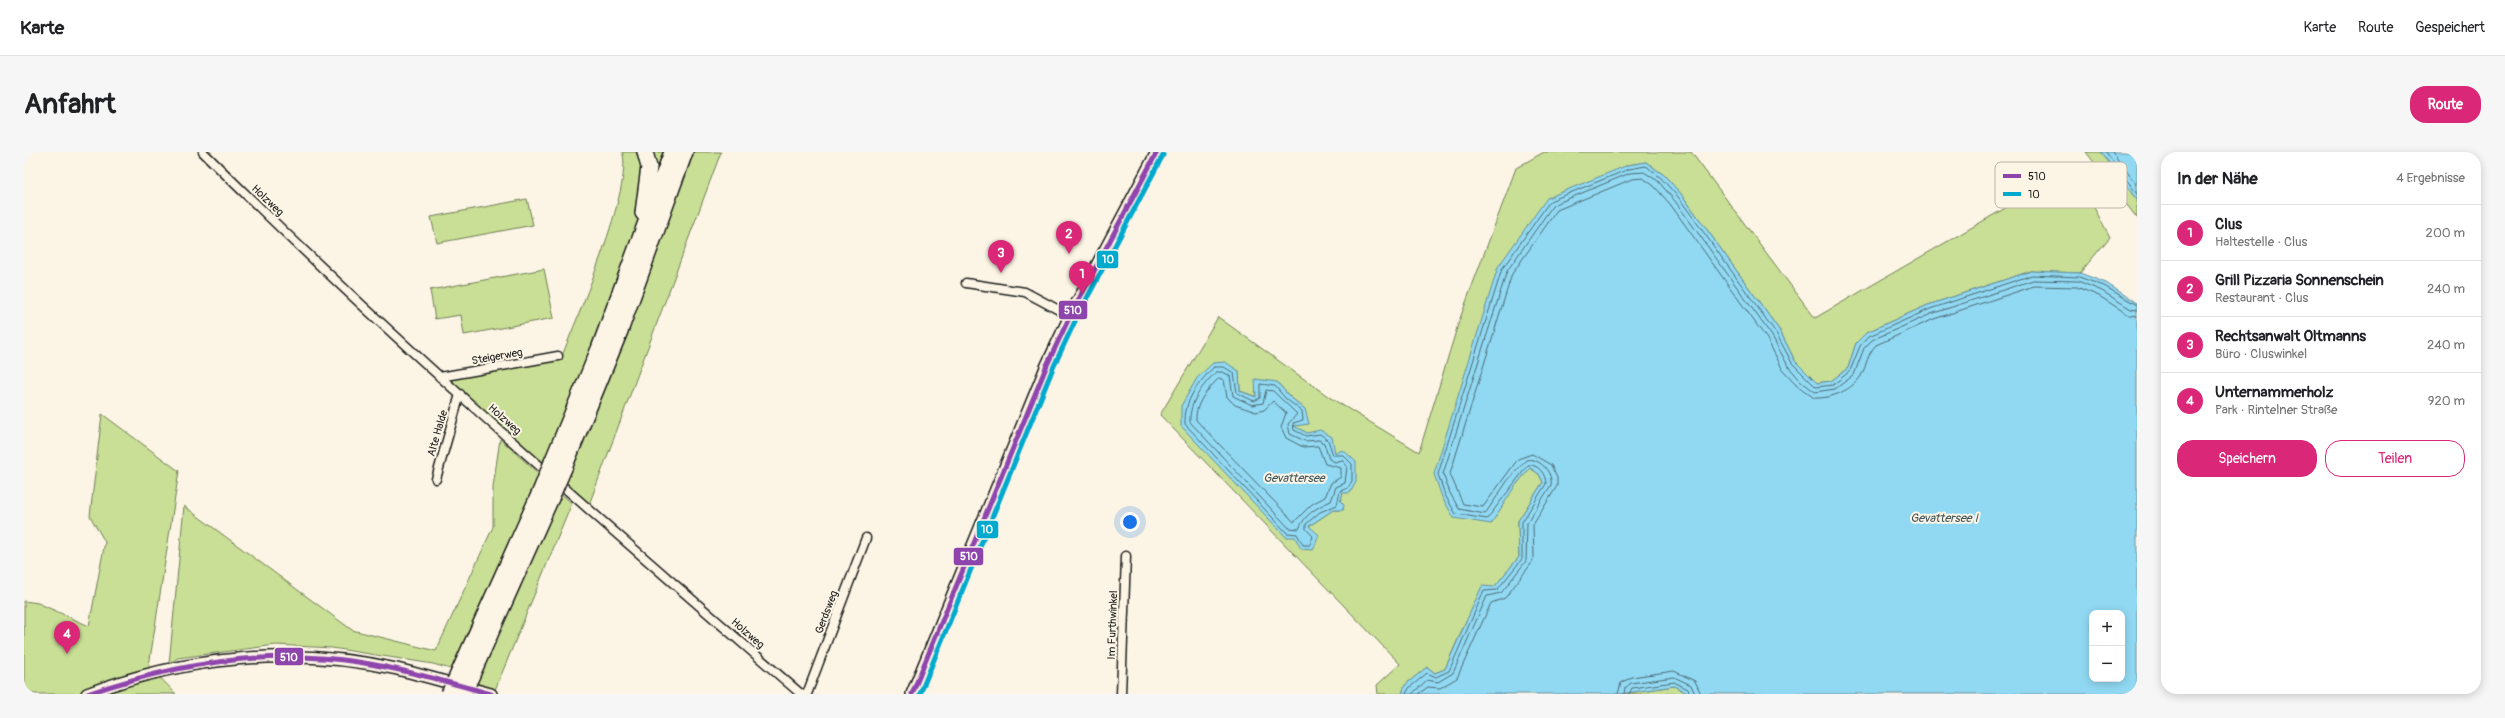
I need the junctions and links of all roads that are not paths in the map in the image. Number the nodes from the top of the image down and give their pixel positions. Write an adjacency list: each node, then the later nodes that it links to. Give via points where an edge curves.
1 (203, 152): 10 (street, Holzweg, via 317,264)
2 (645, 152): 6 (highway, via 648,178)
3 (672, 152): 6 (highway)
4 (685, 152): 12 (highway, via 623,324)
5 (1157, 152): 8 (main road)
6 (640, 241): 12 (highway)
7 (966, 283): 8 (street, via 1025,292)
8 (1070, 316): 23 (main road, via 1047,365)
9 (558, 356): 10 (street, Steigerweg)
10 (440, 377): 11 (street, Holzweg)
11 (460, 394): 13 (street, Alte Halde); 21 (street, Holzweg, via 575,498)
12 (558, 465): 16 (highway, bridge)
13 (436, 479)
14 (866, 538): 22 (street, Gerdsweg)
15 (1126, 556): 24 (street, Im Furthwinkel)
16 (465, 674): 18 (highway, bridge); 19 (highway, bridge)
17 (87, 694): 20 (main road, via 177,667 228,659 287,657 320,658 396,669)
18 (449, 694)
19 (463, 694)
20 (491, 694)
21 (801, 694)
22 (807, 694)
23 (912, 694)
24 (1121, 694)

